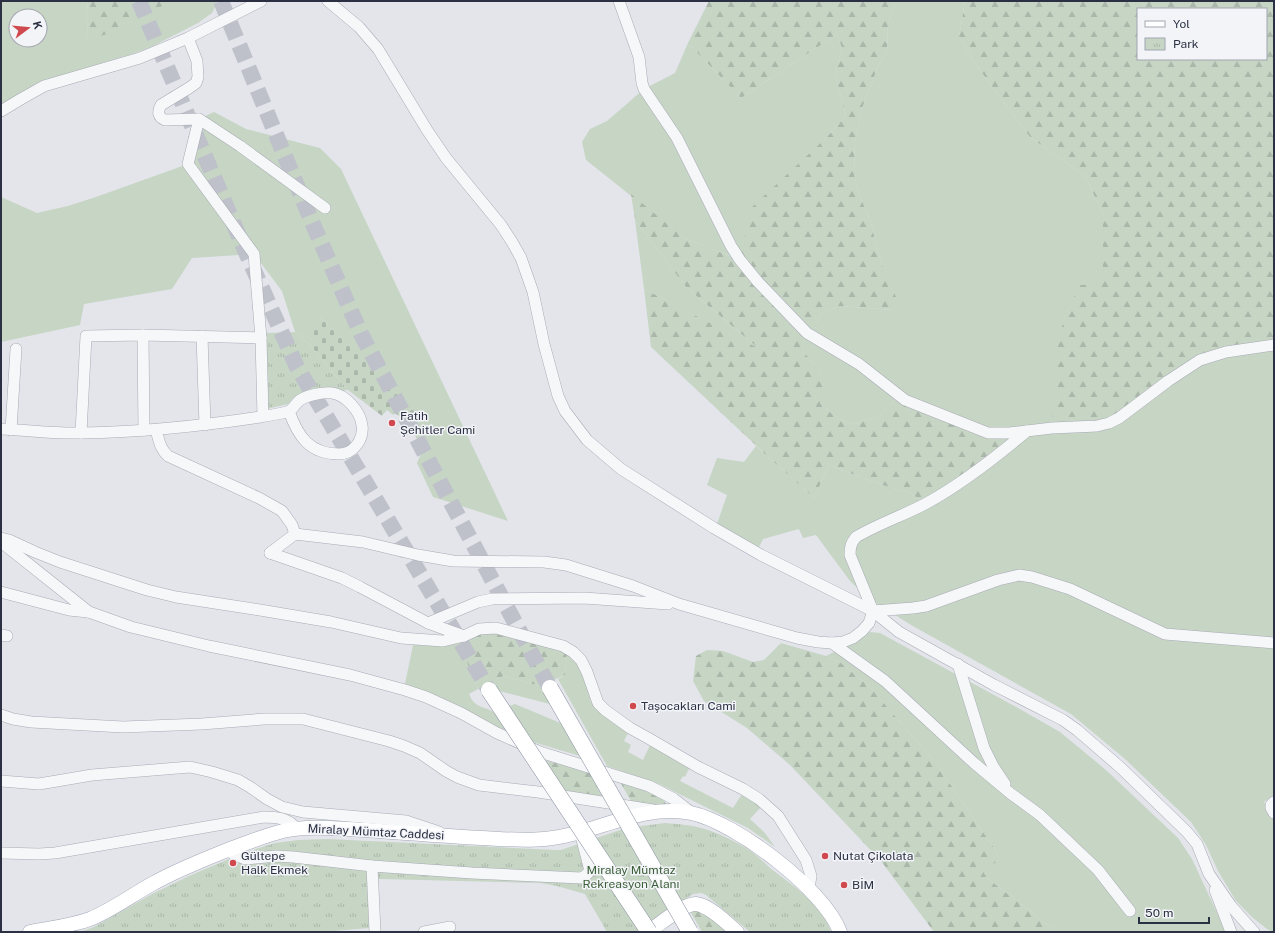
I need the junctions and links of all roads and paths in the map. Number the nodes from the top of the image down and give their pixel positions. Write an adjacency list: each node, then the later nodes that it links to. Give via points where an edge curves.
1 (260, 1): 4 (street)
2 (328, 1): 26 (street, via 359,27 378,49 426,130 512,242 521,258 533,292 558,396 565,411 587,440 621,469 714,528)
3 (619, 1): 19 (street, via 639,57 644,89 677,138 731,246 746,268 773,298 807,333 859,364 905,400 988,433)
4 (188, 38): 5 (street, via 140,58 44,86); 6 (street, via 197,62 196,83 161,105 159,114 165,120)
5 (1, 111)
6 (199, 119): 7 (street); 10 (street, via 188,164 254,254)
7 (325, 208)
8 (143, 335): 9 (street); 17 (street); 20 (street, via 86,336)
9 (202, 336): 10 (street); 15 (street)
10 (261, 338): 14 (street)
11 (1274, 346): 19 (street, via 1226,352 1200,360 1119,418 1108,423)
12 (16, 349): 16 (street)
13 (290, 411): 13 (street, via 299,433 314,449 340,454 356,448 362,424 350,404 339,395 332,393 308,397 300,400); 14 (street)
14 (263, 416): 15 (street)
15 (205, 425): 18 (street)
16 (6, 430): 20 (street)
17 (144, 430): 18 (street); 20 (street)
18 (156, 430): 21 (street, via 159,444 168,456 282,511 292,525)
19 (1028, 431): 26 (street, via 959,484 925,504 862,533 851,542 853,562)
20 (81, 433)
21 (294, 534): 25 (street, via 363,542 453,561 544,562 566,565 633,586); 28 (street, via 270,553 342,578)
22 (1, 538): 29 (street, via 60,562 176,598 299,617 401,638 443,640)
23 (1, 542): 27 (street)
24 (1, 592): 27 (street, via 69,610)
25 (679, 604): 28 (street, via 584,598 492,599 478,602); 30 (street, via 797,638)
26 (873, 611): 30 (street, via 869,623 862,631 853,638); 31 (street, via 926,606 1010,576 1024,575 1070,589 1165,634); 32 (street, via 899,632)
27 (88, 612): 40 (street, via 131,627 350,675 405,690 462,713 540,752 649,786 674,799)
28 (428, 623): 29 (street)
29 (464, 636): 49 (street, via 479,629 496,628 558,644 573,652 581,660 598,703 605,710 630,728 698,767 743,788 778,816 806,860 810,876)
30 (832, 643): 37 (street, via 885,681)
31 (1274, 643)
32 (958, 664): 37 (street, via 984,748); 48 (street, via 1063,720 1090,740 1187,832 1197,844)
33 (550, 688): 56 (highway, bridge)
34 (489, 690): 55 (highway, bridge)
35 (1, 715): 39 (street, via 31,722 123,727 303,719 404,746 420,753 457,777 479,785)
36 (1, 781): 44 (street, via 39,784 92,775 198,768 238,780 267,799 291,810 406,821)
37 (1010, 793): 50 (street, via 1040,815 1098,870)
38 (1274, 802): 41 (street, via 1271,808)
39 (661, 812): 40 (main road, Miralay Mümtaz Caddesi); 43 (main road, Miralay Mümtaz Caddesi, via 638,815)
40 (692, 813): 49 (main road, via 741,835)
41 (1274, 813)
42 (297, 829): 44 (main road, Miralay Mümtaz Caddesi, via 331,828); 45 (main road, Miralay Mümtaz Caddesi); 46 (street, via 281,818 264,816 55,853)
43 (580, 831): 44 (main road, Miralay Mümtaz Caddesi, via 542,839); 47 (street, via 590,871 581,878)
44 (453, 836)
45 (229, 849): 47 (street, via 233,854 245,859 276,856); 52 (main road, Miralay Mümtaz Caddesi, via 168,875 90,919)
46 (1, 853)
47 (372, 866): 53 (street)
48 (1209, 874): 59 (street); 60 (street, via 1231,906)
49 (809, 888): 58 (main road, via 827,909)
50 (1130, 911)
51 (450, 926): 54 (street)
52 (30, 932)
53 (375, 932)
54 (424, 932)
55 (648, 932): 57 (main road, via 686,906 696,904 708,909)
56 (690, 932)
57 (737, 932)
58 (840, 932)
59 (1231, 932)
60 (1254, 932)

